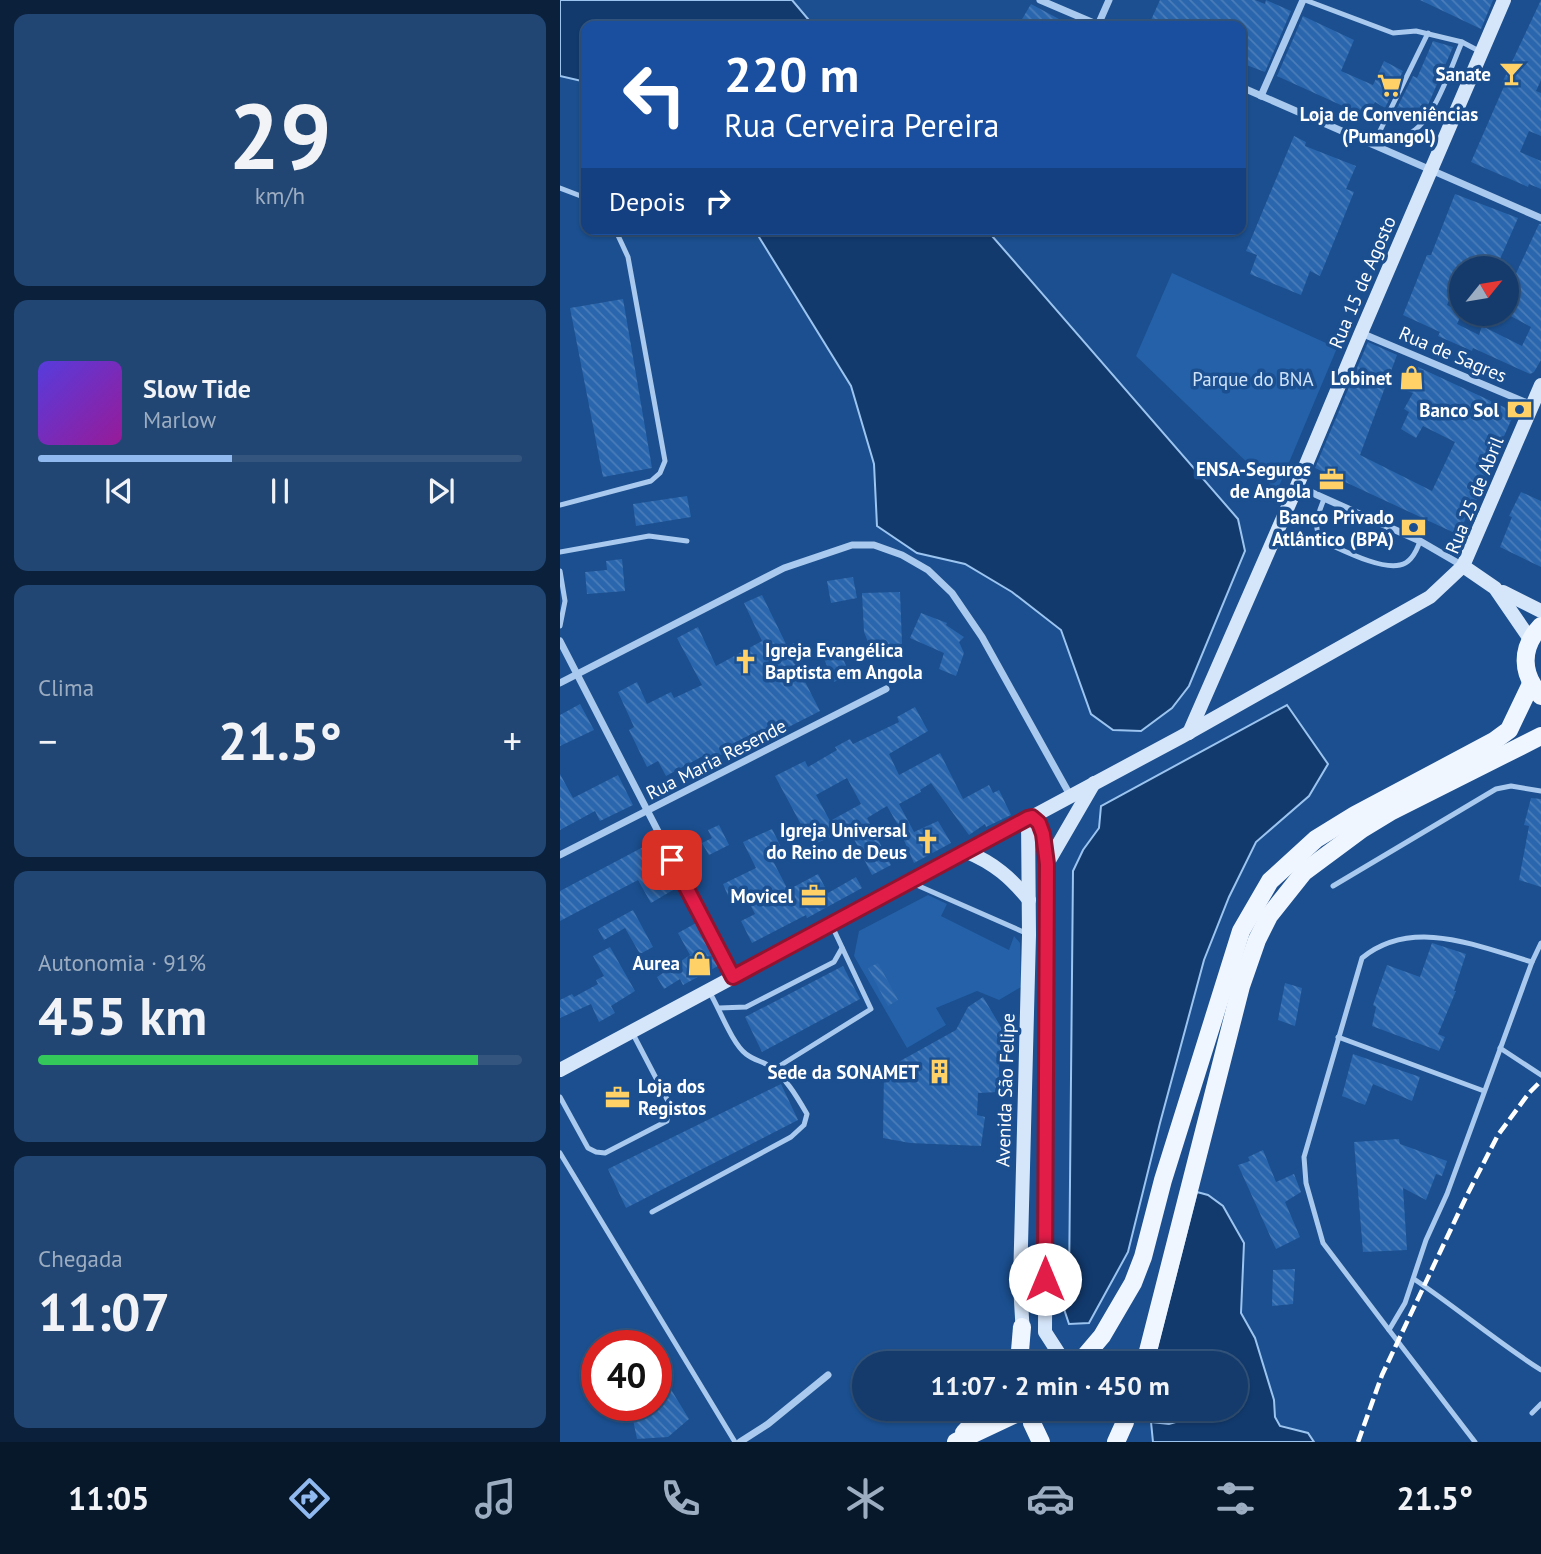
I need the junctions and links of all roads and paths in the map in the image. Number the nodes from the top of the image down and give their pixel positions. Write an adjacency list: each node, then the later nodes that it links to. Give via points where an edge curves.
1 (1040, 0): 5 (street)
2 (1109, 0): 6 (street)
3 (1304, 0): 7 (lane, via 1393,33); 11 (street)
4 (1504, 0): 9 (street, Rua 15 de Agosto)
5 (1088, 21)
6 (1101, 21)
7 (1428, 33): 8 (lane); 12 (lane)
8 (1462, 42): 9 (lane); 12 (lane, via 1422,125 1411,134)
9 (1481, 53): 13 (street, Rua 15 de Agosto)
10 (1246, 89): 11 (street)
11 (1261, 96): 12 (street)
12 (1375, 146): 13 (street)
13 (1431, 170): 16 (street); 18 (street, Rua 15 de Agosto)
14 (560, 188): 15 (lane)
15 (581, 196)
16 (1541, 218)
17 (617, 235): 23 (lane, via 628,257 665,461 652,481)
18 (1361, 332): 20 (street, Rua de Sagres); 21 (street, Rua 15 de Agosto)
19 (1541, 385): 20 (street, Rua 25 de Abril)
20 (1532, 405): 27 (street, Rua 25 de Abril)
21 (1297, 486): 22 (street); 38 (street, Rua 15 de Agosto)
22 (1324, 499): 25 (street); 25 (lane, via 1316,531 1322,541 1388,566 1403,565)
23 (560, 505)
24 (687, 541): 26 (lane, via 649,536)
25 (1420, 541): 27 (street)
26 (560, 552)
27 (1462, 566): 29 (street, Rua 25 de Abril); 38 (street, via 1430,597)
28 (560, 570): 31 (lane, via 565,601)
29 (1495, 588): 30 (street); 32 (street, Rua 25 de Abril)
30 (1541, 611)
31 (560, 626)
32 (1536, 632): 37 (main road, via 1527,647 1525,666)
33 (560, 641): 34 (street)
34 (577, 674): 35 (street); 42 (street, via 784,568 852,545 874,545 928,570 952,593 982,637); 43 (street)
35 (560, 683)
36 (886, 689): 43 (street, Rua Maria Resende)
37 (1536, 690): 75 (main road, via 1509,730 1494,741 1316,839 1270,881 1241,931 1133,1283)
38 (1189, 733): 40 (street)
39 (1541, 736): 76 (main road, via 1362,829 1304,872 1269,916 1241,986)
40 (1097, 780): 42 (street); 47 (street)
41 (1541, 791): 49 (lane, via 1511,786 1496,789)
42 (1070, 795): 44 (street)
43 (647, 813): 46 (street, Rua Maria Resende); 56 (street)
44 (1030, 818): 45 (street); 47 (street, Avenida São Felipe, via 1039,823); 50 (street, Avenida São Felipe)
45 (967, 852): 48 (street); 50 (street, via 1011,878)
46 (560, 855)
47 (1047, 864): 74 (street, Avenida São Felipe, via 1045,1332)
48 (909, 882): 51 (street); 52 (lane)
49 (1333, 886)
50 (1029, 900): 52 (street, Avenida São Felipe)
51 (831, 924): 54 (lane); 56 (street)
52 (1029, 934): 70 (street, Avenida São Felipe)
53 (1541, 943): 55 (lane)
54 (842, 948): 58 (lane, via 834,962 746,1007); 63 (lane, via 871,1009)
55 (1532, 962): 60 (lane, via 1429,936 1377,946 1362,958); 61 (lane)
56 (733, 977): 57 (street)
57 (709, 990): 58 (lane); 59 (street)
58 (719, 1008): 63 (lane, via 739,1046)
59 (632, 1031): 62 (street); 66 (lane, via 669,1103 667,1121 605,1153 596,1152 588,1148)
60 (1339, 1037): 65 (lane); 71 (lane, via 1304,1157 1306,1183 1324,1243)
61 (1500, 1048): 64 (lane); 65 (lane)
62 (560, 1070)
63 (773, 1070): 68 (lane, via 794,1090 807,1114 804,1125 791,1137)
64 (1541, 1075)
65 (1483, 1091): 69 (lane)
66 (560, 1097)
67 (560, 1153): 86 (lane)
68 (652, 1212)
69 (1414, 1279): 71 (lane); 77 (lane)
70 (1022, 1327): 72 (main road); 73 (street, Avenida São Felipe)
71 (1389, 1330): 91 (lane)
72 (1020, 1351)
73 (1024, 1351)
74 (1057, 1351)
75 (1089, 1351)
76 (1148, 1351)
77 (1541, 1370)
78 (828, 1375): 86 (street, via 768,1424)
79 (1541, 1404): 80 (lane)
80 (1532, 1413)
81 (975, 1421): 87 (main road)
82 (1001, 1421): 87 (main road)
83 (1033, 1421): 88 (main road)
84 (1123, 1421): 89 (main road)
85 (1127, 1421): 90 (street)
86 (737, 1442)
87 (956, 1442)
88 (1041, 1442)
89 (1116, 1442)
90 (1129, 1442)
91 (1475, 1442)

